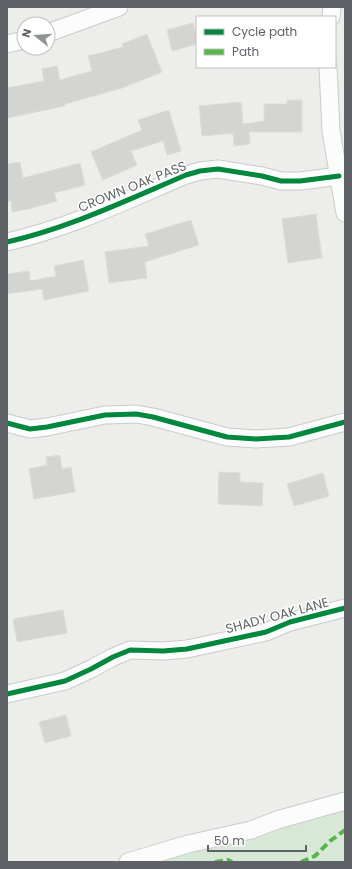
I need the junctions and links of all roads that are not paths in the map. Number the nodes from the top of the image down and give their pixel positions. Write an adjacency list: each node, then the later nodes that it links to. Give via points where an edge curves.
1 (119, 7): 2 (street)
2 (56, 30)
3 (328, 68): 4 (street, via 331,131)
4 (339, 176): 5 (street); 6 (street, CROWN OAK PASS, via 281,181 218,168 200,171 60,228)
5 (345, 213)
6 (7, 242)
7 (345, 422): 8 (street, via 289,436 256,439 227,437 136,414 105,415 30,429)
8 (7, 423)
9 (345, 608): 10 (street, SHADY OAK LANE, via 290,622 266,632 187,649 130,650 65,681)
10 (7, 694)
11 (345, 801): 12 (street, via 251,830 188,844)
12 (128, 862)

